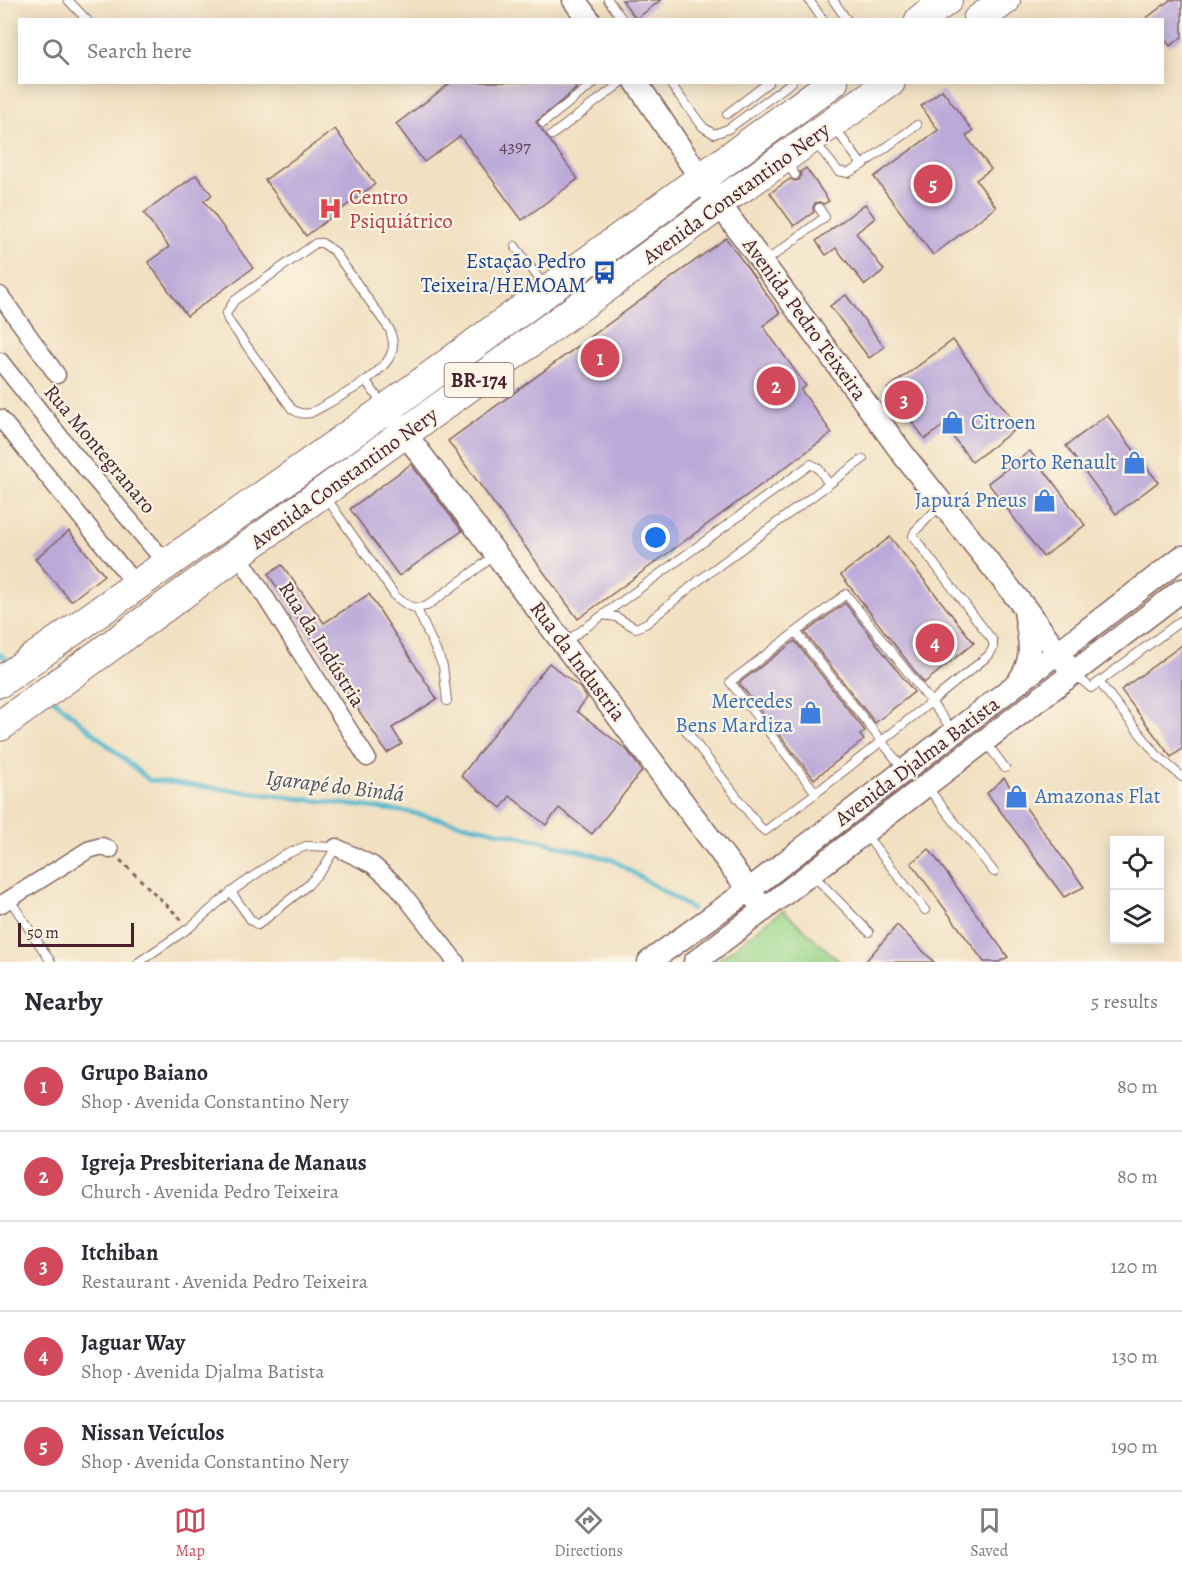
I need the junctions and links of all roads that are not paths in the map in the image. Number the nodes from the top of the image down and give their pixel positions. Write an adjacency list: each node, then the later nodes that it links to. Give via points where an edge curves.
1 (68, 0): 8 (lane)
2 (574, 0): 9 (street)
3 (608, 0): 10 (lane)
4 (809, 0): 11 (lane)
5 (833, 0): 12 (lane)
6 (947, 0): 13 (highway)
7 (1005, 0): 14 (highway)
8 (85, 18)
9 (588, 18)
10 (622, 18)
11 (822, 18)
12 (846, 18)
13 (923, 18)
14 (981, 18)
15 (619, 84): 23 (lane)
16 (637, 84): 30 (street, Avenida Pedro Teixeira)
17 (671, 84): 19 (lane, via 703,127 714,134 728,129)
18 (766, 84): 24 (lane)
19 (789, 84)
20 (831, 84): 30 (highway, Avenida Constantino Nery / BR-174)
21 (887, 84): 27 (highway, Avenida Constantino Nery / BR-174)
22 (585, 86): 23 (lane); 25 (lane)
23 (597, 101): 28 (lane)
24 (727, 114)
25 (543, 123)
26 (917, 125): 29 (lane)
27 (822, 131): 29 (lane); 29 (lane, via 838,171 848,172); 30 (highway, Avenida Constantino Nery / BR-174, via 790,167)
28 (552, 135)
29 (862, 165)
30 (710, 190): 33 (street, Avenida Pedro Teixeira); 34 (highway, Avenida Constantino Nery / BR-174); 41 (highway, Avenida Constantino Nery / BR-174, via 719,205)
31 (819, 208): 33 (lane, via 825,217)
32 (515, 246): 34 (lane)
33 (763, 263): 45 (street, Avenida Pedro Teixeira)
34 (548, 291): 39 (highway, Avenida Constantino Nery / BR-174)
35 (0, 296): 37 (street)
36 (0, 361): 49 (street, Rua Montegranaro)
37 (57, 375)
38 (366, 381): 38 (lane, via 311,413 297,413 228,320 228,308 316,243 329,246 390,330 392,353); 39 (lane)
39 (386, 410): 41 (street, Rua da Industria); 49 (highway, Avenida Constantino Nery / BR-174)
40 (0, 418): 50 (street)
41 (406, 433): 44 (highway, Avenida Constantino Nery / BR-174); 47 (street, Rua da Industria)
42 (863, 459): 43 (lane)
43 (830, 484): 54 (lane, via 647,623 636,628 616,616); 54 (lane, via 811,464)
44 (323, 493): 46 (highway, Avenida Constantino Nery / BR-174); 53 (lane, via 396,597)
45 (942, 504): 52 (street, Avenida Pedro Teixeira); 64 (lane, via 914,536 993,641 993,648)
46 (238, 554): 66 (highway, Avenida Constantino Nery / BR-174); 70 (street, Rua da Indústria)
47 (497, 554): 53 (lane, via 427,606); 57 (street, Rua da Industria)
48 (1182, 557): 58 (street, Avenida Djalma Batista)
49 (168, 564): 50 (highway, Avenida Constantino Nery / BR-174)
50 (136, 585): 60 (highway, Avenida Constantino Nery / BR-174)
51 (1182, 590): 59 (street, Avenida Djalma Batista)
52 (1025, 608): 58 (street, Avenida Pedro Teixeira); 62 (street, via 1031,654 1028,668)
53 (417, 609): 63 (lane, via 442,666)
54 (603, 615): 57 (lane)
55 (1182, 620): 61 (lane)
56 (796, 632): 64 (lane, via 846,594); 68 (lane); 75 (lane, via 730,682)
57 (564, 643): 81 (street, Rua da Industria)
58 (1059, 653): 59 (street, Avenida Pedro Teixeira); 62 (street, Avenida Djalma Batista)
59 (1073, 673): 61 (lane, via 1091,688); 69 (street, Avenida Djalma Batista)
60 (0, 682)
61 (1099, 682): 73 (lane, via 1157,755)
62 (1017, 685): 67 (street, Avenida Djalma Batista)
63 (447, 702)
64 (931, 702): 67 (lane); 68 (lane)
65 (681, 724): 75 (lane, via 765,831)
66 (0, 726)
67 (954, 732): 72 (street, Avenida Djalma Batista)
68 (880, 740): 72 (lane); 75 (lane)
69 (985, 741): 71 (lane); 74 (street, Avenida Djalma Batista)
70 (367, 758)
71 (1005, 768)
72 (904, 770): 81 (street, Avenida Djalma Batista)
73 (1182, 777)
74 (926, 787): 76 (street, Avenida Djalma Batista); 79 (lane)
75 (816, 793)
76 (864, 834): 80 (street, Avenida Djalma Batista); 85 (lane)
77 (336, 847): 82 (lane, via 306,846 282,856); 82 (lane, via 308,885 258,926); 89 (street, via 373,865 397,886)
78 (110, 850): 83 (street, via 102,846 88,850)
79 (994, 872)
80 (811, 874): 84 (street, Avenida Djalma Batista); 86 (lane)
81 (750, 889): 84 (street, Rua da Industria); 90 (street, Avenida Djalma Batista)
82 (231, 892): 88 (lane, via 189,928)
83 (5, 902): 87 (lane)
84 (764, 910): 91 (street, Avenida Djalma Batista)
85 (925, 910)
86 (869, 932)
87 (51, 962)
88 (139, 962)
89 (456, 962)
90 (649, 962)
91 (695, 962)

